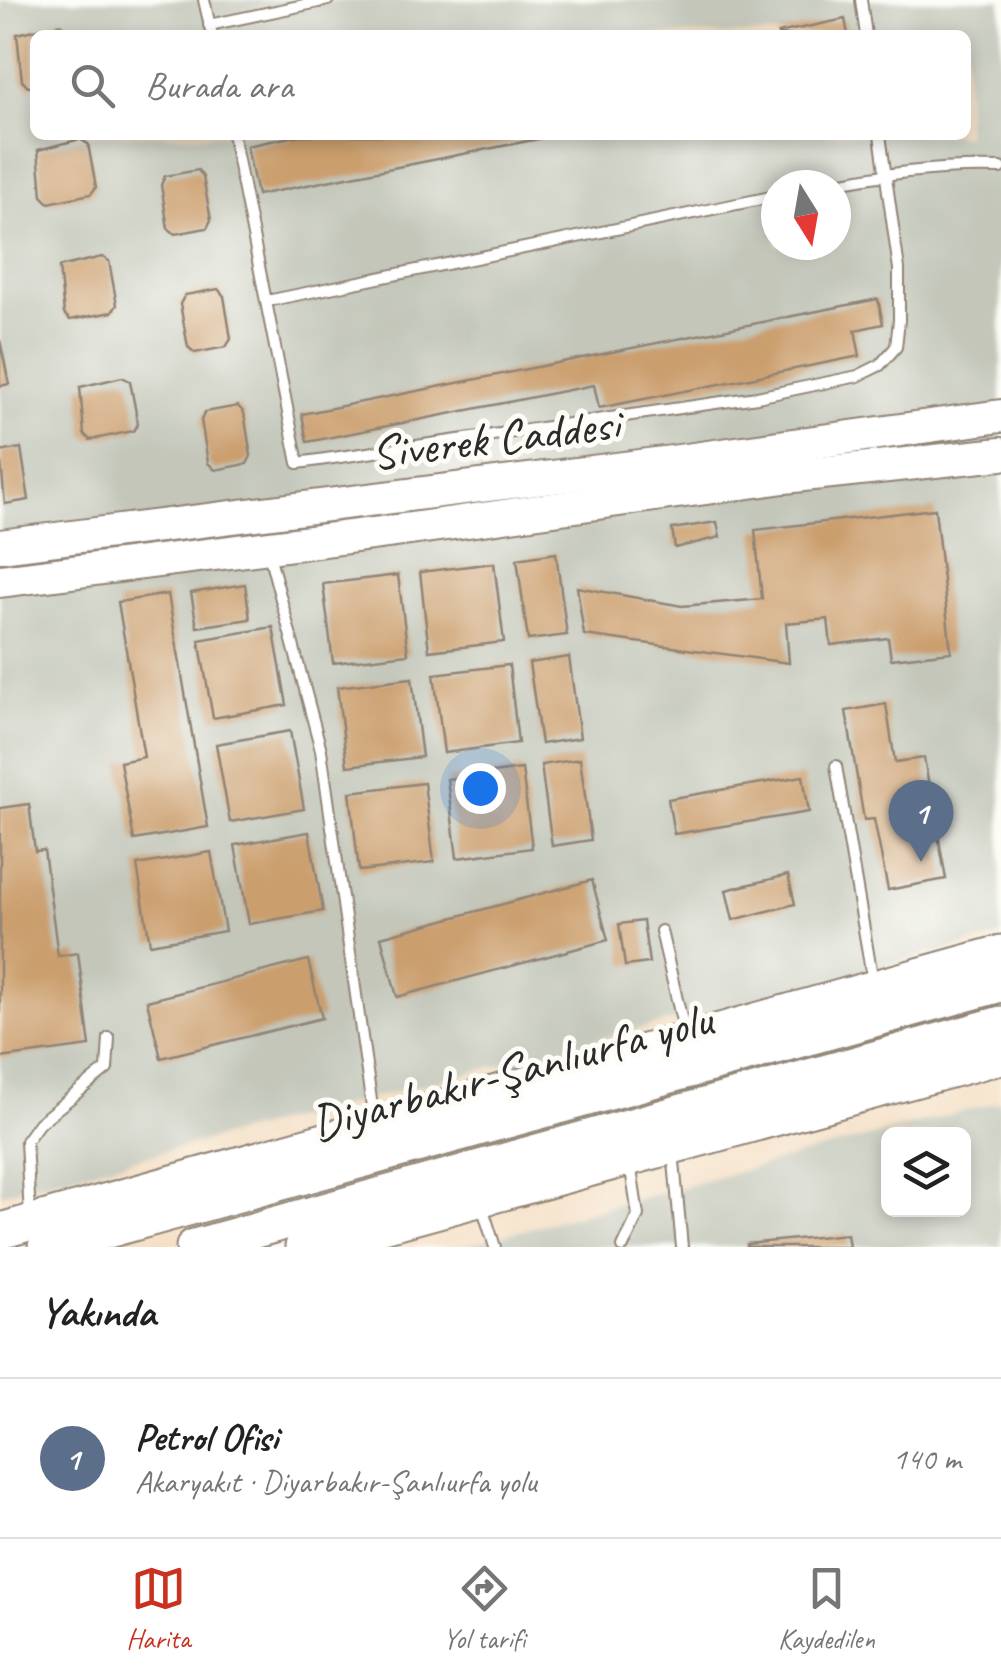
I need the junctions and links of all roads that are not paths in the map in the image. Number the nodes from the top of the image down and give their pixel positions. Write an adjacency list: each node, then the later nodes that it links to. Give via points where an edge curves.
1 (204, 0): 4 (lane)
2 (328, 0): 4 (lane)
3 (861, 0): 5 (lane)
4 (210, 30)
5 (865, 30)
6 (234, 140): 12 (lane)
7 (881, 140): 9 (lane)
8 (1001, 168): 9 (lane)
9 (884, 173): 10 (lane); 12 (lane, via 899,269 896,346 858,376 757,397 298,463)
10 (851, 180)
11 (761, 199): 12 (lane)
12 (267, 301)
13 (1001, 416): 15 (main road, Siverek Caddesi)
14 (1001, 454): 16 (main road, Siverek Caddesi)
15 (0, 546)
16 (268, 547): 17 (main road, Siverek Caddesi); 27 (lane, via 321,750)
17 (0, 581)
18 (836, 766): 22 (lane)
19 (661, 930): 25 (lane)
20 (1001, 953): 22 (highway)
21 (1001, 984): 31 (highway, Diyarbakır-Şanlıurfa yolu)
22 (874, 988): 25 (highway)
23 (1001, 1024): 32 (highway, Diyarbakır-Şanlıurfa yolu)
24 (109, 1038): 31 (lane, via 107,1070 39,1122 26,1141)
25 (687, 1040): 27 (highway)
26 (1001, 1056): 28 (highway)
27 (375, 1127): 31 (highway)
28 (672, 1145): 29 (highway); 36 (lane)
29 (629, 1156): 30 (highway); 35 (lane, via 638,1214)
30 (479, 1198): 33 (highway); 34 (lane)
31 (25, 1234)
32 (194, 1247)
33 (303, 1247)
34 (495, 1247)
35 (624, 1247)
36 (682, 1247)

